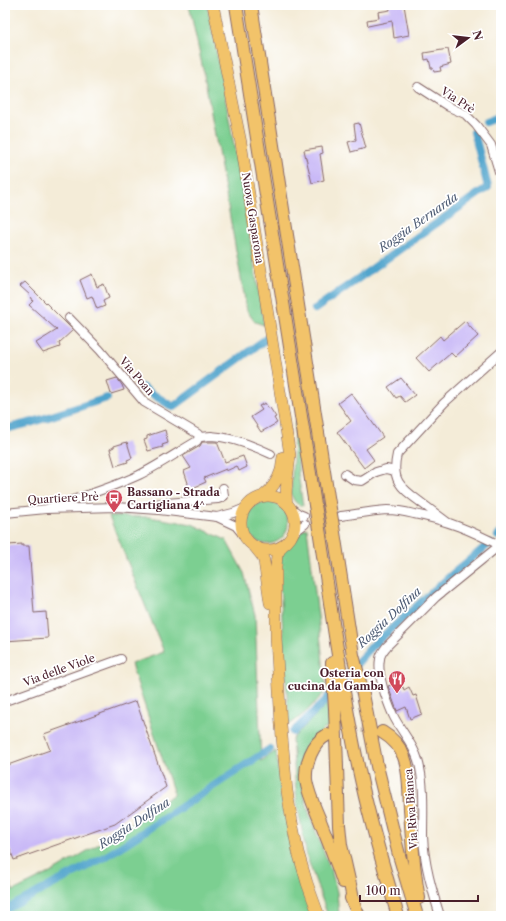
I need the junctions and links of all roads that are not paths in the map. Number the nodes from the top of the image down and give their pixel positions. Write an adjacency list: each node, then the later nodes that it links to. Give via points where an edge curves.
1 (213, 5): 8 (main road, Nuova Gasparona, via 241,143)
2 (236, 5): 21 (highway, via 303,432)
3 (251, 5): 40 (highway, bridge, via 353,655 388,811)
4 (418, 87): 5 (street, Via Prè, via 465,114 476,125 491,145)
5 (501, 178)
6 (69, 318): 9 (street, Via Poan, via 144,402)
7 (501, 352): 11 (street, via 444,403 407,442 397,454)
8 (286, 433): 14 (main road, Nuova Gasparona, via 281,470 269,491); 16 (main road, Nuova Gasparona, via 290,455 286,490)
9 (199, 437): 10 (street, via 230,439); 18 (street, via 197,441 140,474 104,490)
10 (271, 454)
11 (395, 471): 12 (street, via 386,469 376,472 362,482); 15 (street, via 400,484)
12 (345, 474)
13 (223, 488): 19 (street, via 224,496 218,499 153,504)
14 (263, 496): 16 (main road, via 276,497); 17 (main road, Nuova Gasparona, via 256,498)
15 (413, 496): 22 (street); 25 (street)
16 (289, 506): 21 (street, via 299,514); 26 (main road, Nuova Gasparona, via 294,516)
17 (245, 508): 24 (street, Quartiere Prè); 27 (main road, via 241,523)
18 (46, 509): 19 (street, Quartiere Prè); 20 (street, Quartiere Prè)
19 (143, 509): 24 (street, Quartiere Prè)
20 (5, 513)
21 (308, 513): 26 (street); 33 (highway); 33 (highway, bridge, via 319,529)
22 (410, 513): 23 (street, via 388,510); 25 (street)
23 (341, 516)
24 (217, 517): 27 (street, Quartiere Prè, via 236,526)
25 (447, 522): 30 (street)
26 (293, 533): 29 (main road)
27 (245, 537): 28 (main road)
28 (253, 546): 29 (main road, via 262,550); 31 (main road, via 264,561)
29 (282, 546): 31 (main road, via 277,555 276,567)
30 (500, 546): 42 (street, Via Riva Bianca, via 436,596 387,646 380,658 379,672 393,715 418,760 423,798 423,837 431,889)
31 (276, 638): 38 (main road, via 287,791 298,852)
32 (121, 659): 34 (street, Via delle Viole)
33 (336, 673): 37 (highway, via 339,825); 39 (highway, via 345,698 366,801)
34 (5, 701)
35 (382, 732): 41 (highway, via 399,747 404,757 409,784 414,871)
36 (327, 735): 37 (highway, via 317,744 310,757 306,782)
37 (356, 910)
38 (319, 916)
39 (398, 916)
40 (417, 916)
41 (423, 916)
42 (440, 916)

